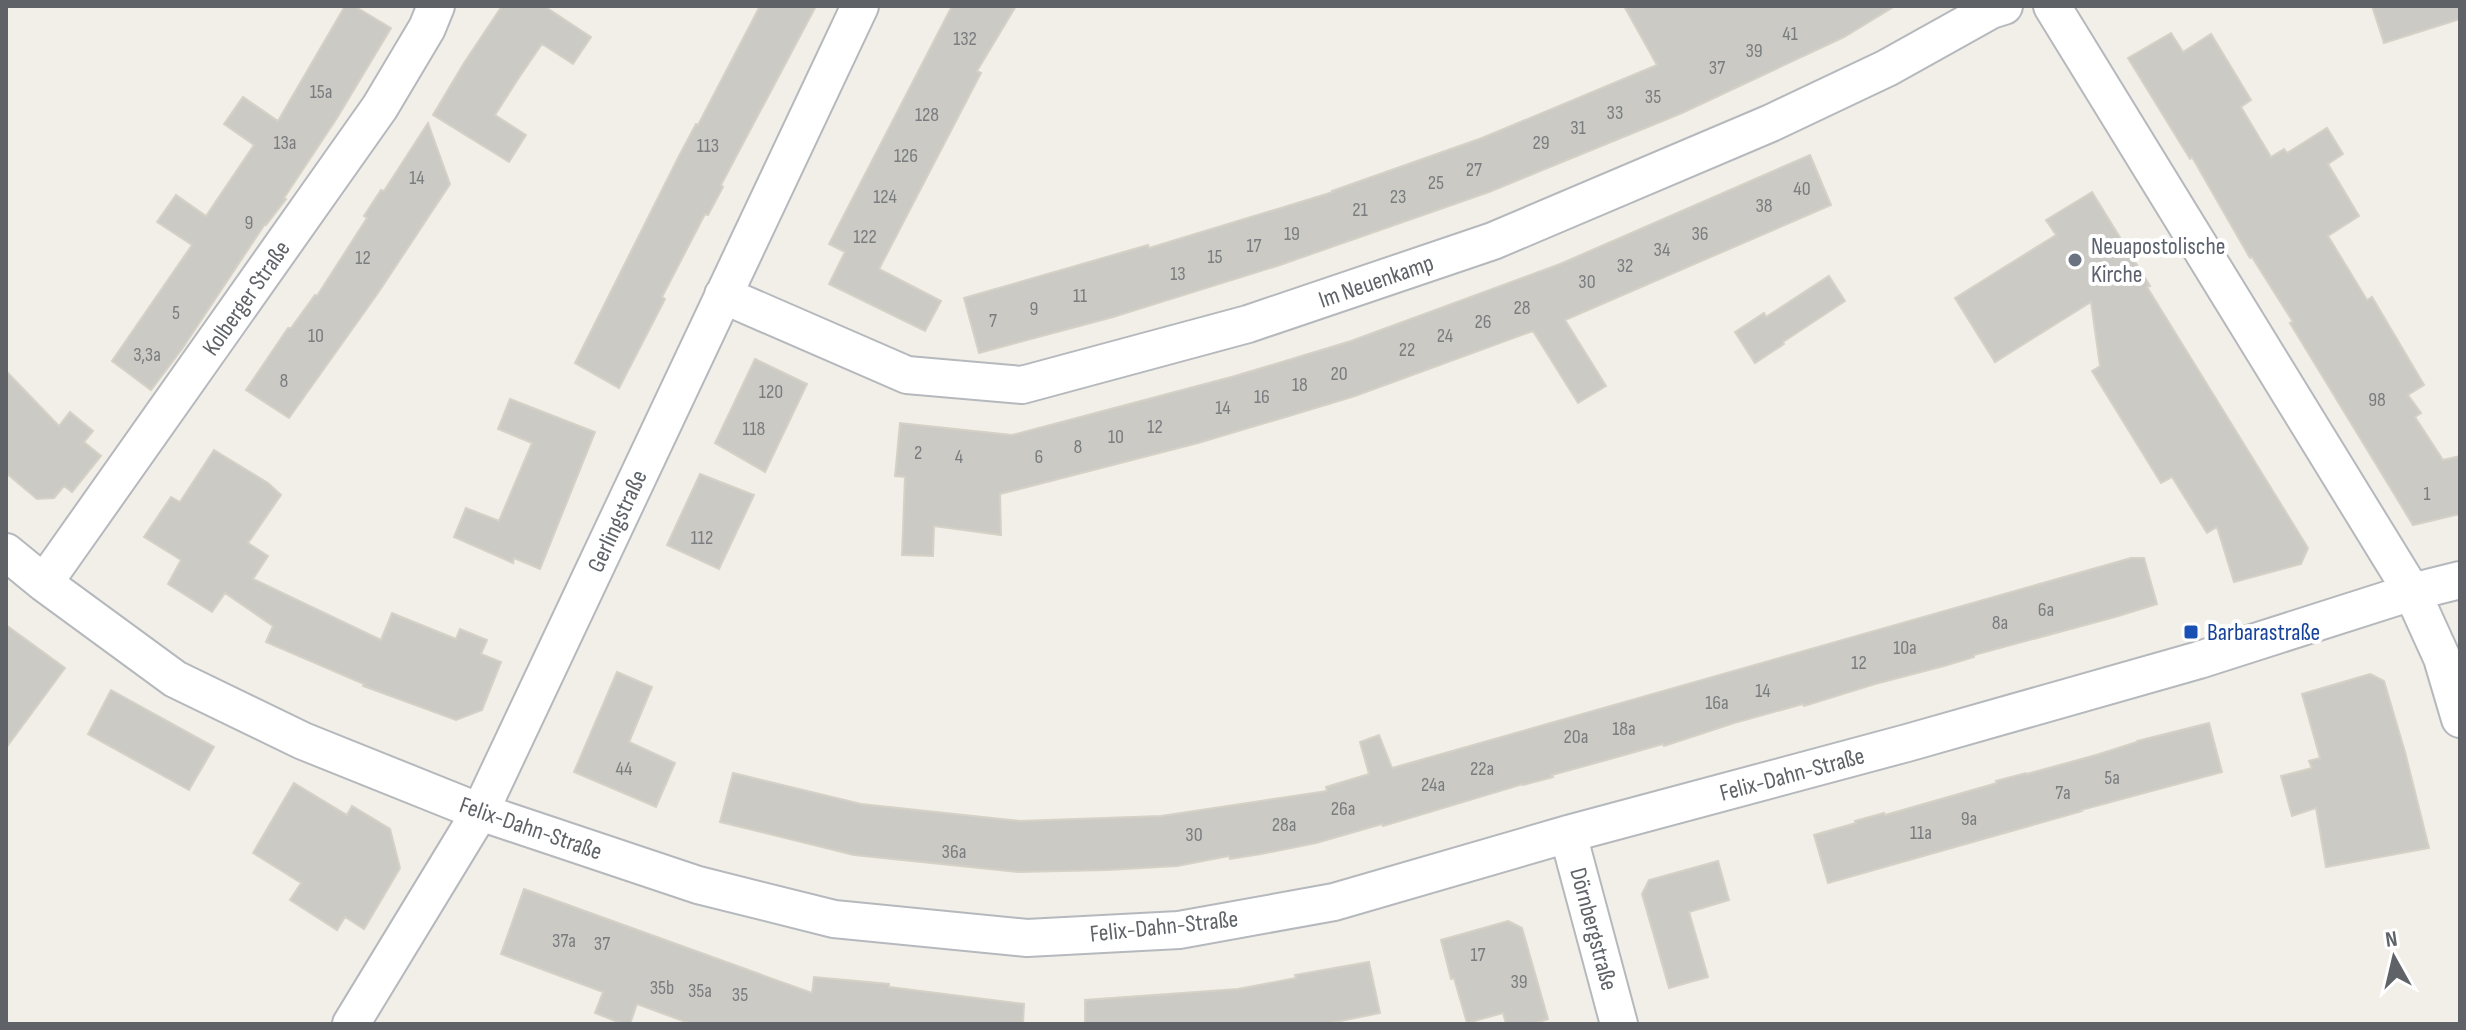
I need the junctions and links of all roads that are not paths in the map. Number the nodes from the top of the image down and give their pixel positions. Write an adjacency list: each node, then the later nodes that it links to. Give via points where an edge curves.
1 (436, 6): 8 (street, Kolberger Straße, via 380,107)
2 (860, 6): 5 (street, Gerlingstraße)
3 (2004, 6): 5 (street, Im Neuenkamp, via 1771,123 1493,241 1248,324 1022,385 907,375)
4 (2052, 6): 9 (street)
5 (723, 295): 11 (street, Gerlingstraße)
6 (6, 552): 8 (street, Felix-Dahn-Straße)
7 (2460, 580): 9 (street, Felix-Dahn-Straße)
8 (44, 583): 11 (street, Felix-Dahn-Straße, via 175,679 303,741)
9 (2412, 592): 10 (street, via 2442,658); 12 (street, Felix-Dahn-Straße, via 2170,668)
10 (2460, 719)
11 (480, 812): 12 (street, Felix-Dahn-Straße, via 698,885 834,919 1027,938 1179,930 1334,902); 13 (street, Gerlingstraße)
12 (1568, 834): 14 (street, Dörnbergstraße)
13 (351, 1024)
14 (1619, 1024)

